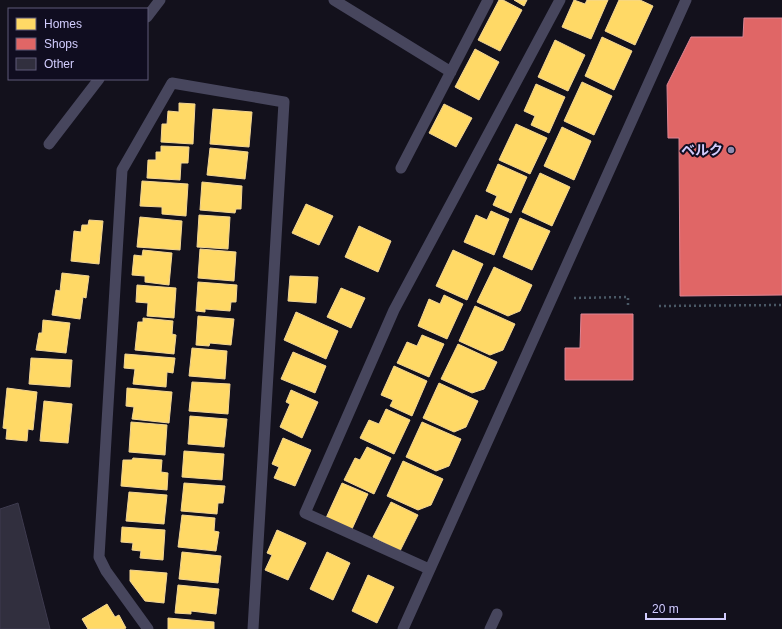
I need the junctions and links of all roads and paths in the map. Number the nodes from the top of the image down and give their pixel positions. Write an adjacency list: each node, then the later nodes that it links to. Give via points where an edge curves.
1 (160, 0): 6 (lane)
2 (334, 0): 7 (lane)
3 (488, 0): 7 (lane)
4 (560, 0): 15 (lane, via 394,310 305,513)
5 (686, 0): 15 (lane)
6 (148, 16)
7 (451, 72): 10 (lane)
8 (98, 80): 9 (lane)
9 (49, 144)
10 (401, 168)
11 (572, 298): 13 (path, via 628,297)
12 (782, 305): 14 (path)
13 (628, 306)
14 (659, 306)
15 (429, 569): 19 (lane)
16 (497, 614): 20 (lane)
17 (148, 629): 18 (lane, via 106,571 99,557 122,170 172,83 284,102)
18 (254, 629)
19 (403, 629)
20 (490, 629)

